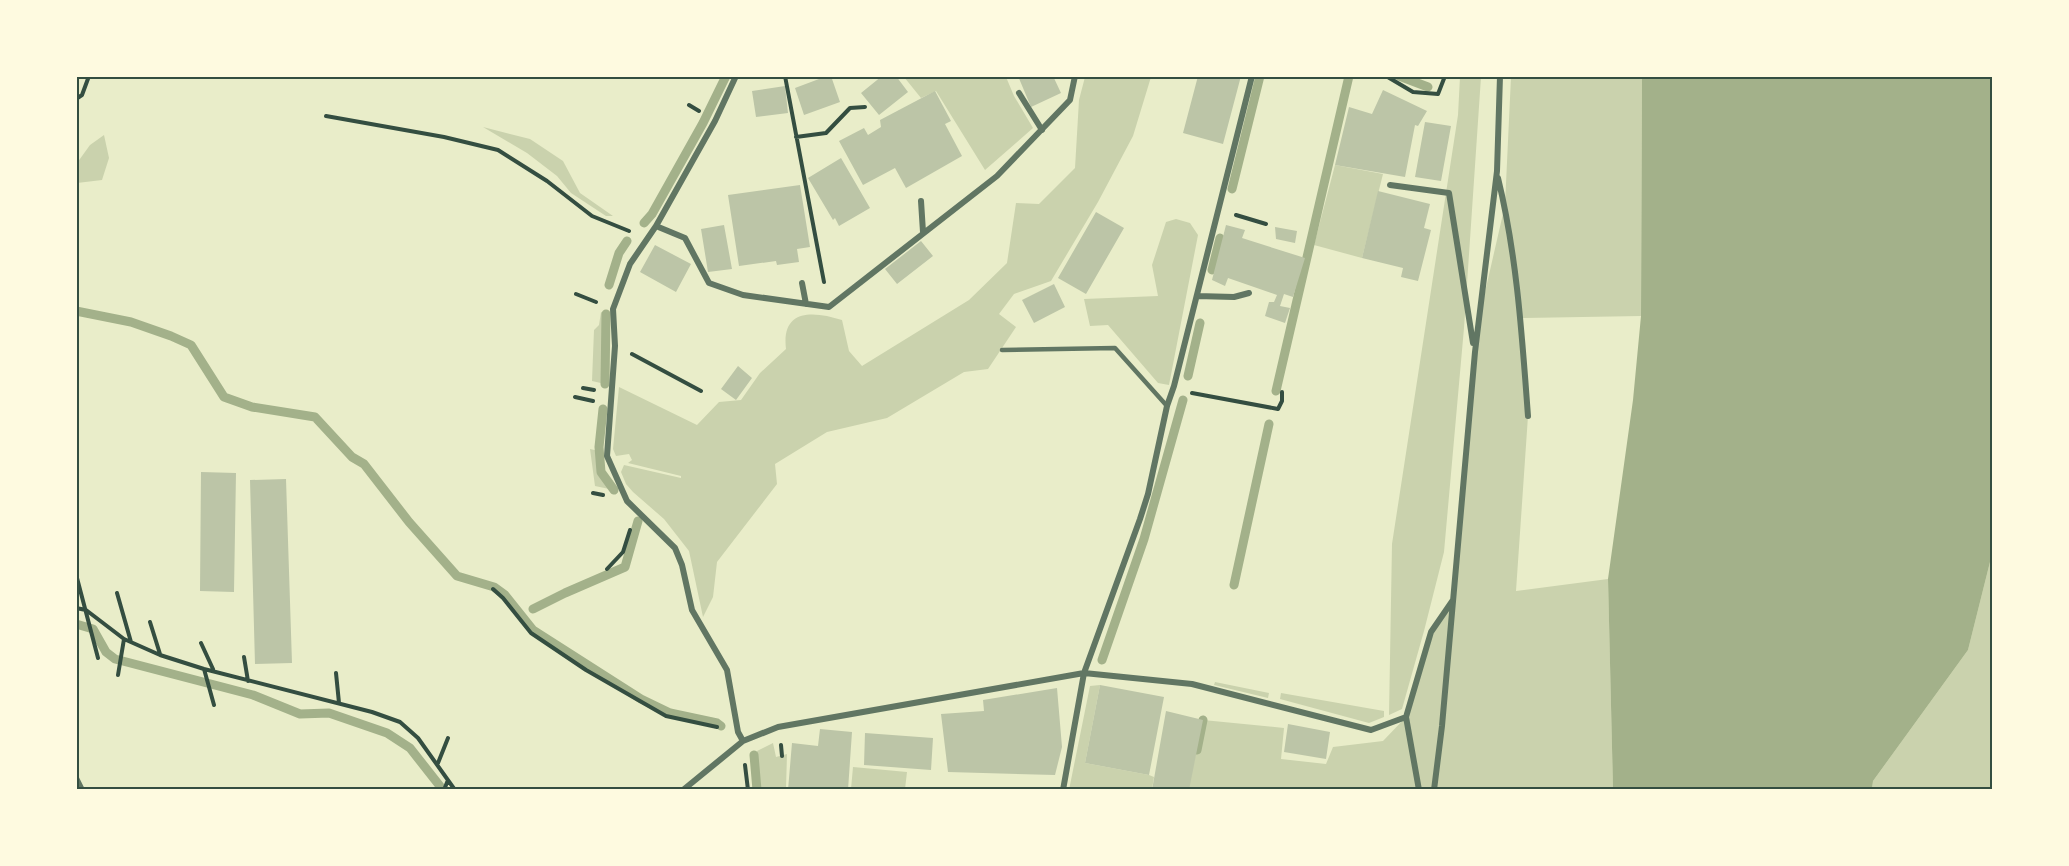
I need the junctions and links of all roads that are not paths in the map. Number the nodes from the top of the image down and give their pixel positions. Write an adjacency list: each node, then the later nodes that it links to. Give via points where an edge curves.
1 (736, 76): 10 (street)
2 (1075, 76): 6 (street, via 1070,100)
3 (1252, 76): 14 (street)
4 (1500, 76): 7 (street)
5 (1019, 93): 6 (street)
6 (1042, 130): 11 (street, via 996,176)
7 (1497, 171): 17 (street); 19 (street, via 1521,318)
8 (1390, 185): 17 (street, via 1449,193)
9 (921, 201): 11 (street)
10 (656, 226): 15 (street, via 685,238 709,283 743,295); 23 (street, via 630,264 613,309 615,346 608,456 627,501 675,548 692,610 727,670)
11 (923, 232): 15 (street, via 829,307)
12 (802, 283): 15 (street)
13 (1249, 293): 14 (street)
14 (1197, 297): 18 (street)
15 (807, 304)
16 (1002, 350): 18 (lane, via 1115,348)
17 (1474, 352): 20 (street)
18 (1167, 406): 21 (street, via 1148,494)
19 (1528, 416)
20 (1453, 599): 22 (street, via 1431,632); 29 (street)
21 (1084, 673): 22 (street, via 1192,684 1371,730); 23 (street, via 778,727); 27 (street)
22 (1406, 717): 28 (street)
23 (743, 741): 26 (street)
24 (76, 778): 25 (street)
25 (82, 789)
26 (683, 789)
27 (1063, 789)
28 (1419, 789)
29 (1434, 789)

